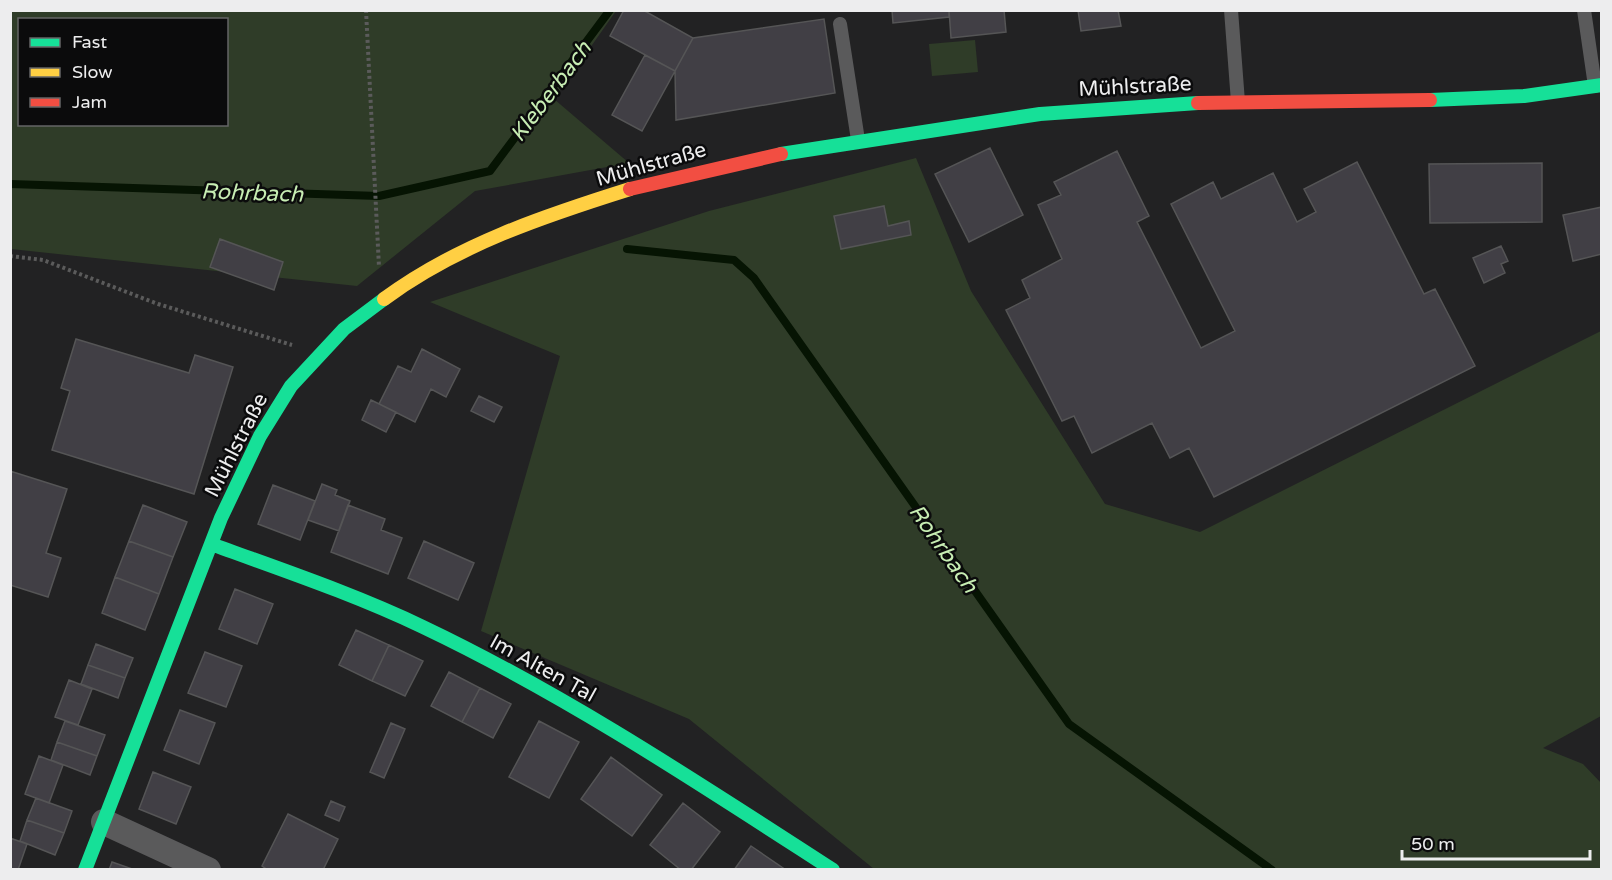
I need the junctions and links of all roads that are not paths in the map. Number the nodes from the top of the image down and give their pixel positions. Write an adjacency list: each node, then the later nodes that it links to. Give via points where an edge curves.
1 (1231, 10): 5 (lane)
2 (1584, 10): 4 (lane)
3 (840, 24): 6 (lane)
4 (1598, 86): 5 (street, Mühlstraße, via 1518,97)
5 (1238, 102): 6 (street, Mühlstraße, via 1036,113)
6 (858, 140): 7 (street, Mühlstraße, via 707,168 532,221 456,253 381,298 320,353 293,384 267,423)
7 (211, 544): 8 (street, Mühlstraße); 11 (street, Im Alten Tal, via 337,589 491,662 670,764)
8 (104, 822): 9 (street, Mühlstraße); 10 (street)
9 (85, 870)
10 (208, 870)
11 (833, 870)

